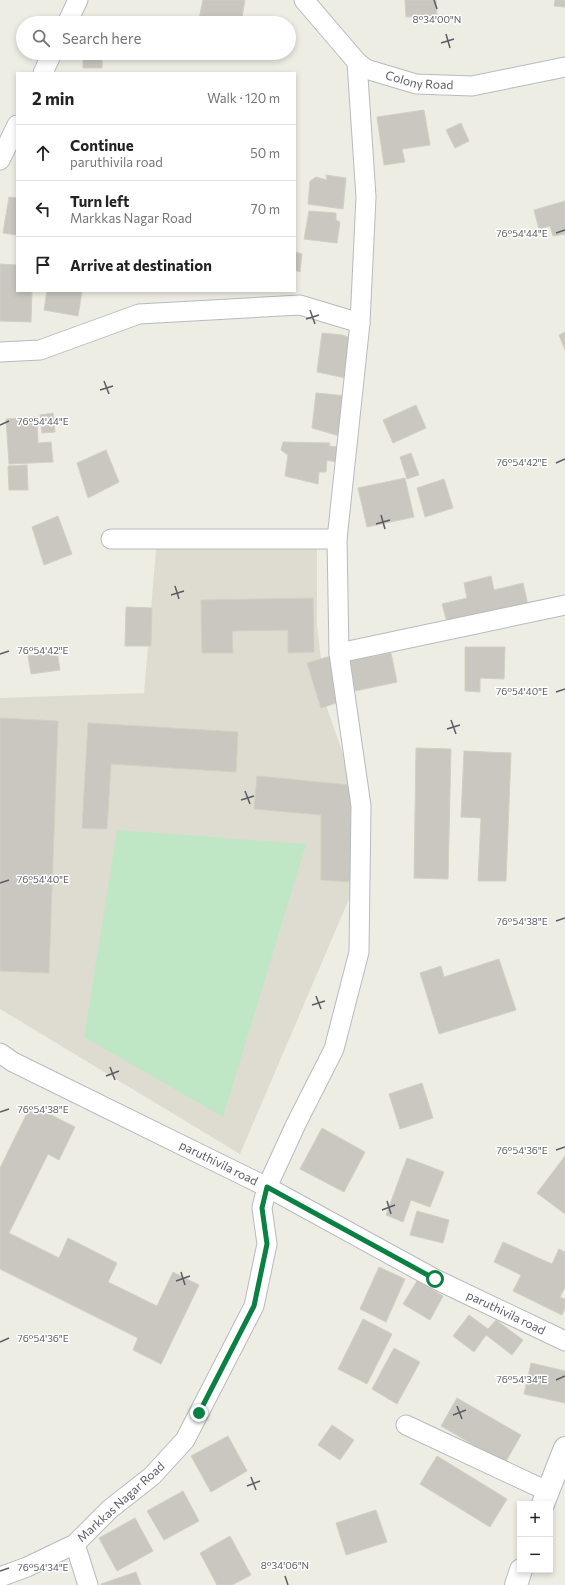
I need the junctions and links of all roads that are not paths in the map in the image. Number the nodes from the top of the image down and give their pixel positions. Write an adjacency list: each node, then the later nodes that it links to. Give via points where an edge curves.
1 (78, 0): 3 (street)
2 (304, 0): 5 (street, Colony Road)
3 (70, 16)
4 (49, 60): 7 (street)
5 (357, 62): 6 (street, Colony Road, via 366,69 416,84 472,86); 10 (street, Markkas Nagar Road, via 366,197)
6 (565, 67)
7 (43, 72)
8 (16, 127): 9 (street)
9 (0, 160)
10 (360, 323): 11 (street, via 300,305 140,314 40,350); 13 (street, Markkas Nagar Road)
11 (0, 352)
12 (111, 539): 13 (street)
13 (337, 539): 15 (street, Markkas Nagar Road)
14 (565, 605): 15 (street)
15 (339, 653): 17 (street, Markkas Nagar Road, via 361,806 359,952 334,1049)
16 (0, 1053): 17 (street, paruthivila road, via 13,1062)
17 (267, 1187): 18 (street, paruthivila road, via 435,1279); 22 (street, Markkas Nagar Road, via 262,1208 267,1244 254,1306 185,1440 152,1476 110,1510)
18 (565, 1340)
19 (406, 1425): 21 (street)
20 (565, 1448): 21 (main road)
21 (545, 1497)
22 (75, 1544): 24 (street, Markkas Nagar Road); 25 (street)
23 (520, 1573): 26 (main road)
24 (0, 1577)
25 (88, 1585)
26 (516, 1585)

